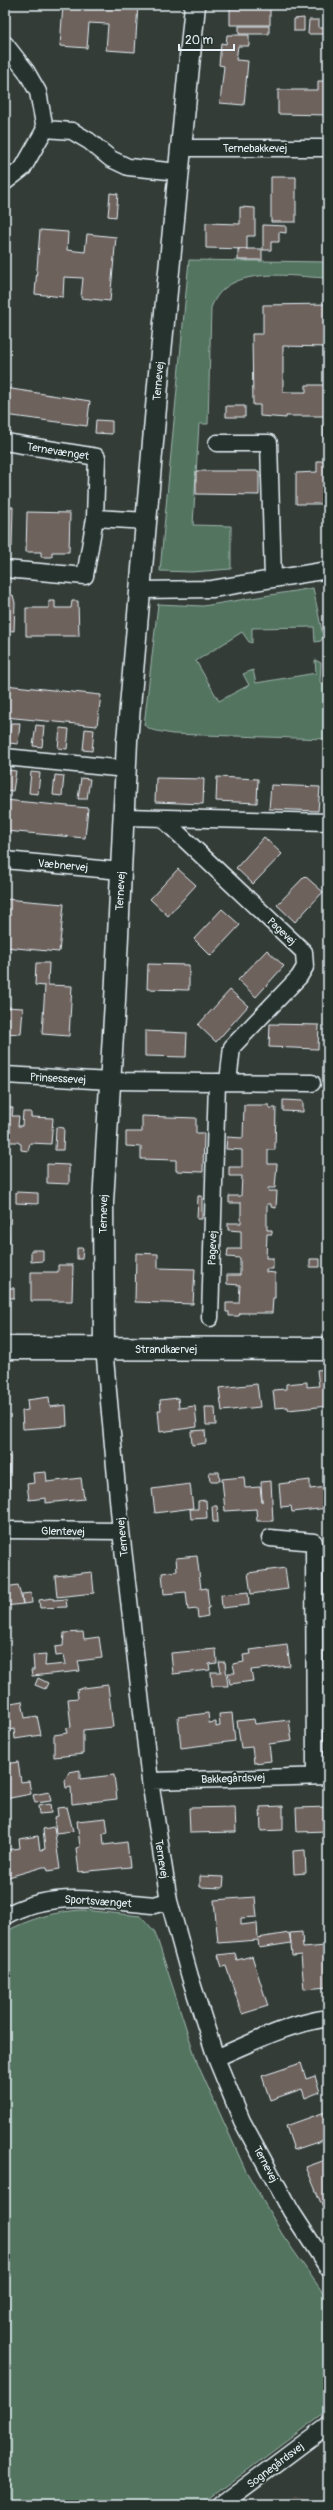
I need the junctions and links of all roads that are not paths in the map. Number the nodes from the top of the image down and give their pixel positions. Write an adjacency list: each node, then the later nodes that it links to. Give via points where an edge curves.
1 (195, 5): 4 (street, Ternevej)
2 (5, 44): 3 (street, via 26,71 38,92)
3 (45, 129): 6 (street, via 72,131 111,159 128,167); 7 (street, via 23,168)
4 (181, 148): 5 (street, Ternebakkevej); 6 (street, Ternevej)
5 (328, 148)
6 (179, 172): 11 (street, Ternevej)
7 (5, 182)
8 (5, 442): 10 (street, Ternevænget, via 97,457)
9 (217, 443): 14 (street, via 269,443)
10 (95, 518): 11 (street); 12 (street, Ternevænget, via 85,576)
11 (147, 521): 15 (street, Ternevej)
12 (5, 569)
13 (328, 570): 14 (street)
14 (273, 578): 15 (street, via 212,589)
15 (142, 590): 17 (street, Ternevej)
16 (5, 757): 17 (street)
17 (126, 769): 18 (street, Ternevej)
18 (124, 817): 19 (street); 22 (street, Ternevej)
19 (162, 818): 20 (street); 25 (street, Pagevej, via 304,952 305,967 299,976 232,1047)
20 (328, 822)
21 (5, 860): 22 (street, Væbnervej)
22 (121, 871): 24 (street, Ternevej)
23 (5, 1075): 24 (street, Prinsessevej)
24 (110, 1081): 25 (street); 29 (street, Ternevej, via 102,1202)
25 (222, 1082): 26 (street); 27 (street, Pagevej)
26 (312, 1083)
27 (210, 1318)
28 (5, 1348): 29 (main road, Strandkærvej)
29 (104, 1348): 30 (main road, Strandkærvej); 32 (street, Ternevej)
30 (328, 1349)
31 (5, 1530): 32 (street, Glentevej)
32 (121, 1531): 35 (street, Ternevej)
33 (270, 1538): 34 (street, Bakkegårdsvej, via 314,1542)
34 (322, 1776): 35 (street, Bakkegårdsvej)
35 (150, 1782): 36 (street, Ternevej)
36 (169, 1901): 37 (street, Sportsvænget, via 154,1905 61,1898 20,1908); 39 (street, Ternevej)
37 (5, 1916)
38 (328, 2018): 39 (street, via 303,2022 280,2030)
39 (216, 2058): 40 (street, Ternevej, via 242,2121 291,2211)
40 (328, 2268)
41 (328, 2425): 42 (street, Sognegårdsvej)
42 (221, 2505)

